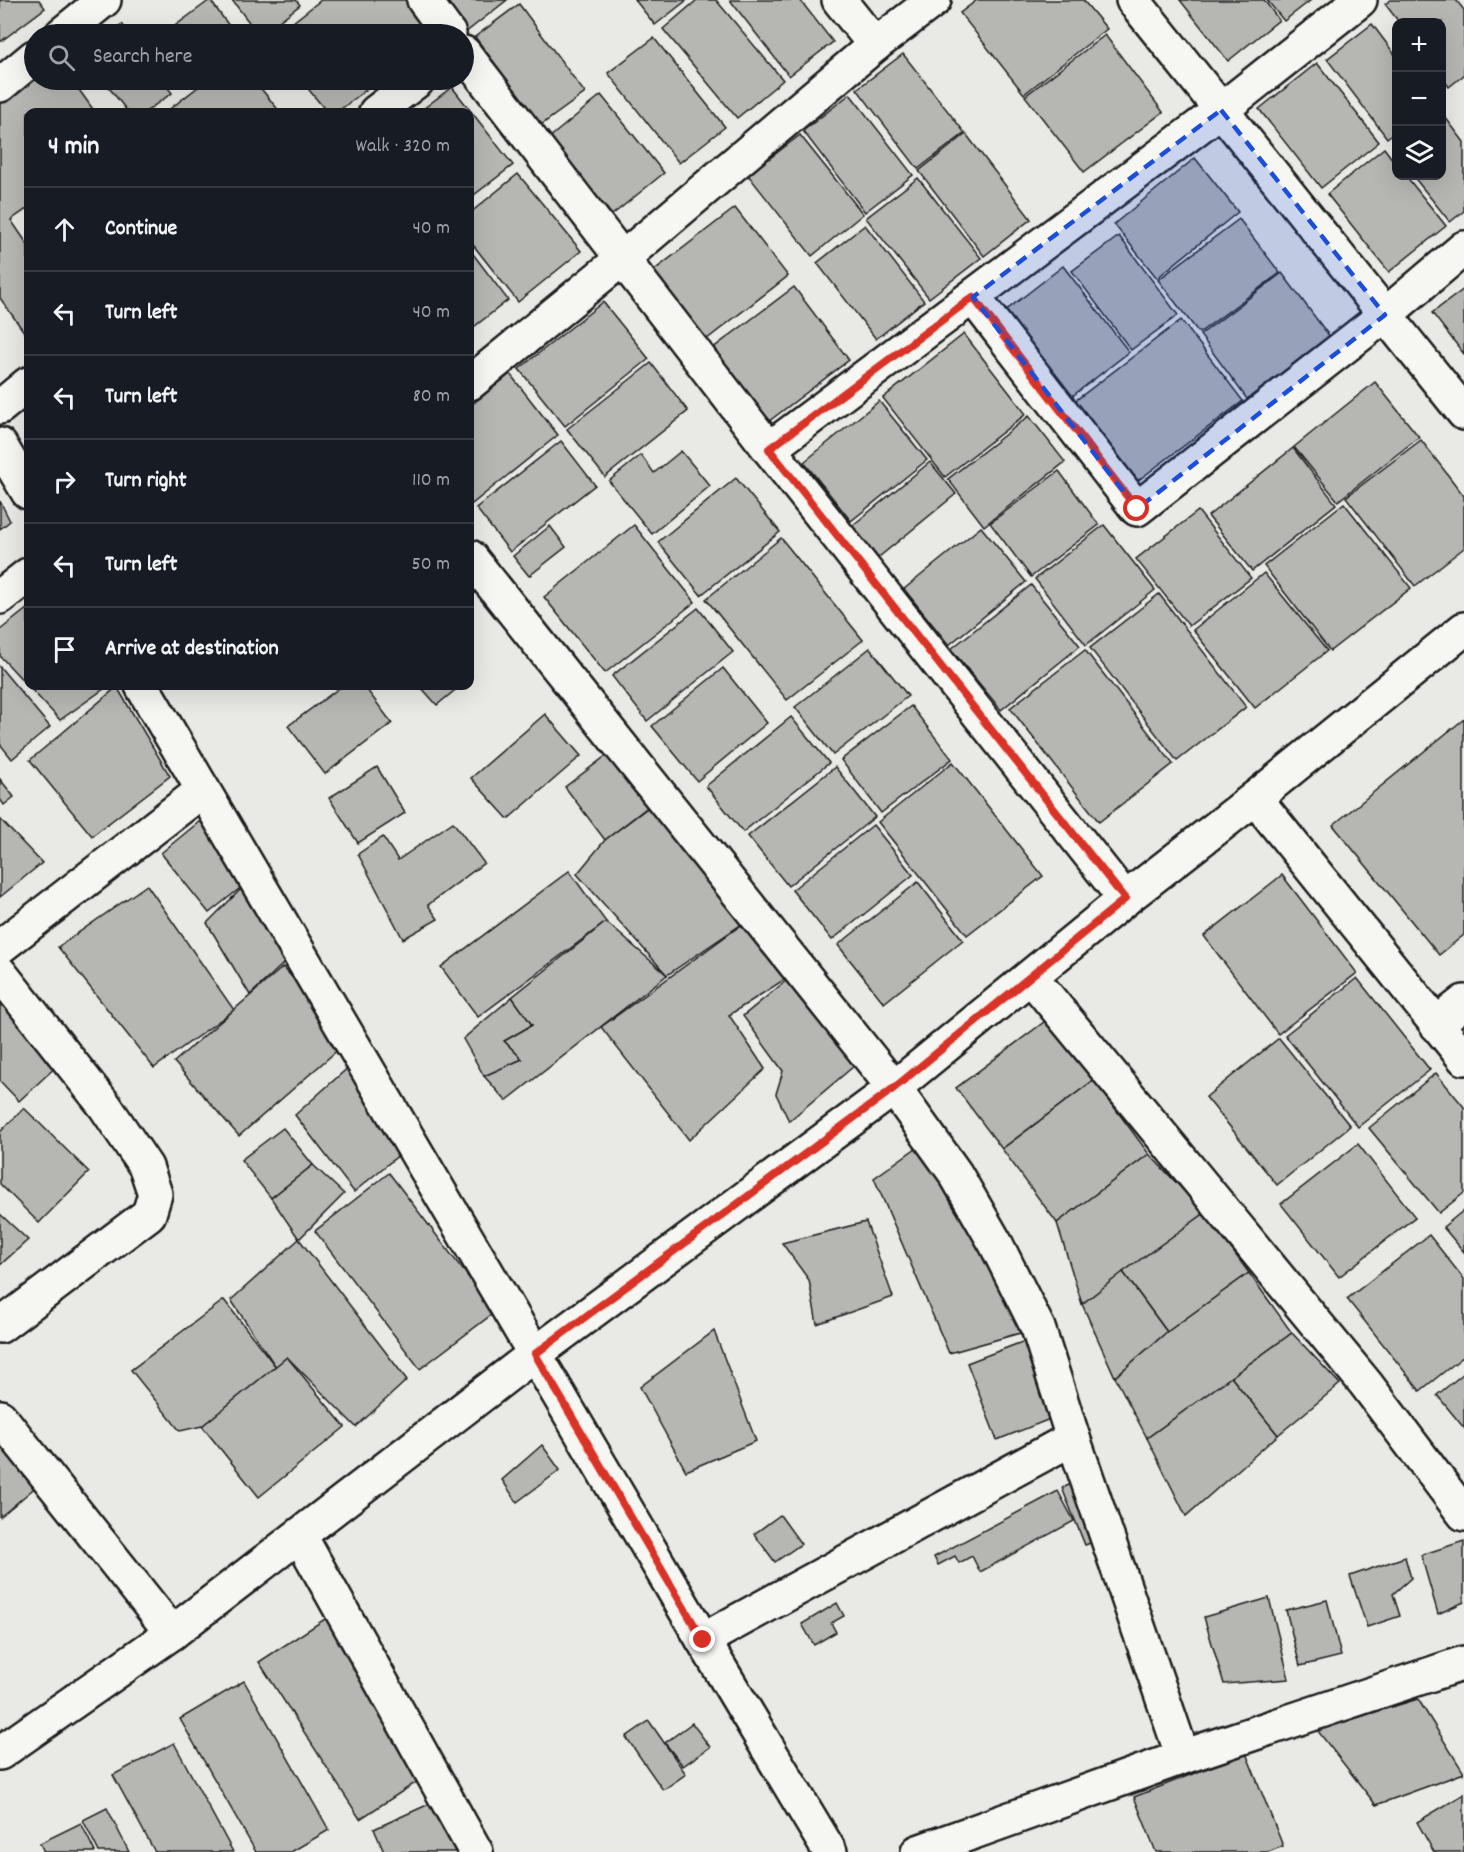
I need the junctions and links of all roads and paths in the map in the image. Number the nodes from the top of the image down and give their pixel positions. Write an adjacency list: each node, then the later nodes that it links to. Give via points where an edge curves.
1 (104, 0): 7 (street)
2 (424, 0): 8 (street)
3 (839, 0): 9 (street)
4 (934, 0): 9 (street)
5 (1133, 0): 15 (street)
6 (1360, 0): 15 (street)
7 (74, 24)
8 (442, 24)
9 (875, 45): 17 (street)
10 (24, 65): 12 (street)
11 (474, 66): 17 (street)
12 (0, 85)
13 (405, 90): 14 (street)
14 (381, 108)
15 (1221, 110): 18 (street); 19 (street)
16 (1464, 248): 19 (street)
17 (623, 258): 20 (street); 25 (street)
18 (973, 297): 19 (street, via 1137,509); 25 (street)
19 (1385, 315): 23 (street)
20 (474, 380)
21 (24, 387): 22 (street)
22 (0, 407)
23 (1464, 413)
24 (0, 445): 26 (street)
25 (769, 449): 34 (street)
26 (24, 485)
27 (474, 562): 41 (street)
28 (24, 578): 29 (street)
29 (0, 597)
30 (1464, 629): 33 (street)
31 (143, 690): 32 (street)
32 (203, 790): 35 (street); 43 (street)
33 (1255, 798): 34 (street); 39 (street)
34 (1125, 899): 37 (street)
35 (0, 947)
36 (0, 973): 42 (street, via 105,1106 146,1167 155,1194 149,1214)
37 (1031, 977): 41 (street); 46 (street, via 1366,1384)
38 (1464, 1002): 39 (street)
39 (1436, 1024): 40 (street)
40 (1464, 1058)
41 (894, 1088): 43 (street); 45 (street, via 955,1173 996,1245 1038,1328)
42 (0, 1326)
43 (535, 1354): 47 (street); 49 (street)
44 (0, 1417): 48 (street)
45 (1073, 1438): 49 (street); 52 (street)
46 (1464, 1514)
47 (300, 1536): 48 (street); 53 (street)
48 (172, 1633): 51 (street)
49 (703, 1640): 54 (street)
50 (1464, 1663): 52 (street)
51 (0, 1753)
52 (1183, 1757): 55 (street)
53 (476, 1852)
54 (830, 1852)
55 (918, 1852)

